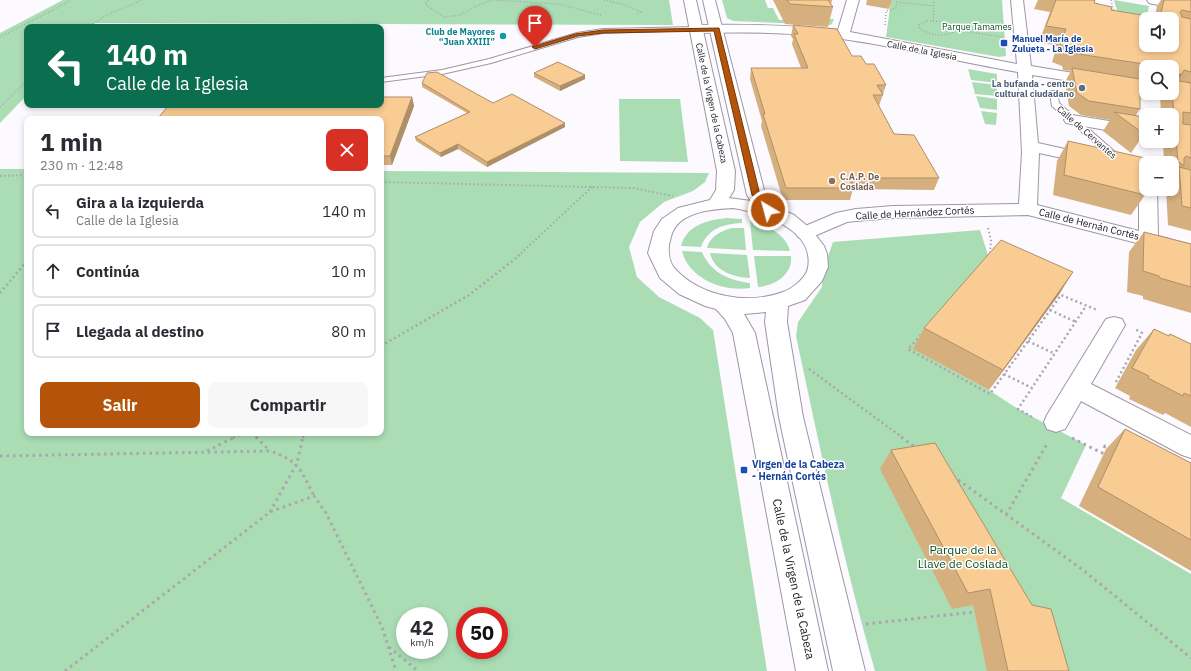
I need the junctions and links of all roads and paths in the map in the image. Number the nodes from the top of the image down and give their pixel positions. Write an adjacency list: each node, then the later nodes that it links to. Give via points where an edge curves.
1 (72, 0): 18 (path)
2 (142, 0): 19 (path, via 103,16)
3 (428, 0): 16 (path, via 425,4 444,17 460,15 493,0 559,4)
4 (604, 0): 15 (path, via 641,12)
5 (690, 0): 21 (street, Calle de la Virgen de la Cabeza)
6 (709, 0): 22 (street, Calle de la Virgen de la Cabeza)
7 (852, 0): 25 (street)
8 (934, 0): 12 (path)
9 (1017, 0): 28 (street)
10 (1111, 0): 14 (path)
11 (1153, 0): 13 (street)
12 (934, 6): 17 (path); 24 (path, via 898,2 896,8 886,11)
13 (1191, 7)
14 (1115, 15)
15 (634, 16)
16 (606, 17)
17 (933, 21): 23 (path, via 949,25); 23 (path, via 923,22 919,28 937,35 948,35)
18 (25, 24)
19 (92, 24)
20 (24, 25): 26 (path)
21 (696, 29): 22 (street, Calle de la Iglesia); 29 (lane, via 603,31 577,35 442,72); 45 (street, Calle de la Virgen de la Cabeza, via 726,171 725,190)
22 (717, 29): 25 (street, Calle de la Iglesia, via 799,30); 47 (street, Calle de la Virgen de la Cabeza, via 756,195)
23 (954, 30): 27 (path)
24 (884, 31)
25 (843, 35): 28 (street, Calle de la Iglesia)
26 (0, 37)
27 (1007, 38)
28 (1025, 68): 31 (street, Calle de la Iglesia); 36 (street)
29 (384, 80)
30 (24, 84): 33 (path)
31 (1139, 88)
32 (1054, 93): 34 (lane, Calle de Cervantes, via 1055,104)
33 (0, 107)
34 (1072, 120): 35 (street); 37 (lane, Calle de Cervantes)
35 (1139, 131)
36 (1030, 146): 37 (street, Calle de Cervantes); 46 (street)
37 (1127, 168): 38 (street, Calle de Cervantes)
38 (1139, 171)
39 (24, 175): 40 (path)
40 (0, 176)
41 (384, 182): 42 (path)
42 (593, 186): 44 (path, via 633,188); 65 (path, via 528,248 469,295)
43 (1148, 196): 50 (street, Calle de Hernán Cortés)
44 (678, 197)
45 (716, 204): 47 (street, via 751,205); 56 (street, via 699,206 672,220 658,241 658,254 672,279 686,290 704,299)
46 (1028, 209): 49 (street, Calle de Hernández Cortés, via 892,212 843,217); 50 (street, Calle de Hernán Cortés)
47 (768, 210): 49 (street, via 796,223)
48 (987, 223): 52 (path, via 991,240)
49 (805, 233): 55 (street, via 818,253 818,270 811,284 797,295)
50 (1149, 240): 51 (street, Calle de Hernán Cortés)
51 (1191, 251)
52 (990, 258)
53 (24, 265): 54 (path)
54 (0, 293)
55 (778, 303): 56 (street, via 743,307); 97 (street, via 776,322 791,418)
56 (724, 304): 96 (street, Calle de la Virgen de la Cabeza, via 744,333)
57 (1086, 306): 58 (path, via 1061,295); 59 (path); 60 (path)
58 (1050, 310): 60 (path); 64 (path)
59 (1114, 321): 62 (path, via 1142,333); 71 (street)
60 (1076, 322): 66 (path)
61 (924, 332): 68 (path, via 908,349 990,394)
62 (1140, 336): 63 (path); 69 (path)
63 (1147, 337)
64 (1028, 340): 66 (path); 68 (path)
65 (384, 344)
66 (1055, 354): 70 (path)
67 (805, 366): 80 (path)
68 (1004, 374): 70 (path)
69 (1114, 385)
70 (1032, 388): 72 (path)
71 (1077, 388): 73 (street); 78 (street)
72 (1018, 409)
73 (1053, 431): 88 (path)
74 (238, 436): 82 (path)
75 (255, 436): 81 (path)
76 (303, 436): 84 (path)
77 (1105, 446): 79 (path)
78 (1191, 447)
79 (1111, 449)
80 (918, 450)
81 (270, 451): 82 (path); 84 (path, via 285,455)
82 (205, 453): 83 (path)
83 (0, 456)
84 (298, 463): 86 (path); 87 (path)
85 (951, 474): 88 (path)
86 (314, 496): 87 (path); 91 (path, via 326,513 382,628)
87 (270, 512): 93 (path)
88 (1006, 515): 92 (path, via 1083,570)
89 (974, 612): 90 (path)
90 (861, 624)
91 (388, 647): 94 (path); 95 (path)
92 (1191, 658)
93 (65, 671)
94 (396, 671)
95 (418, 671)
96 (812, 671)
97 (849, 671)

